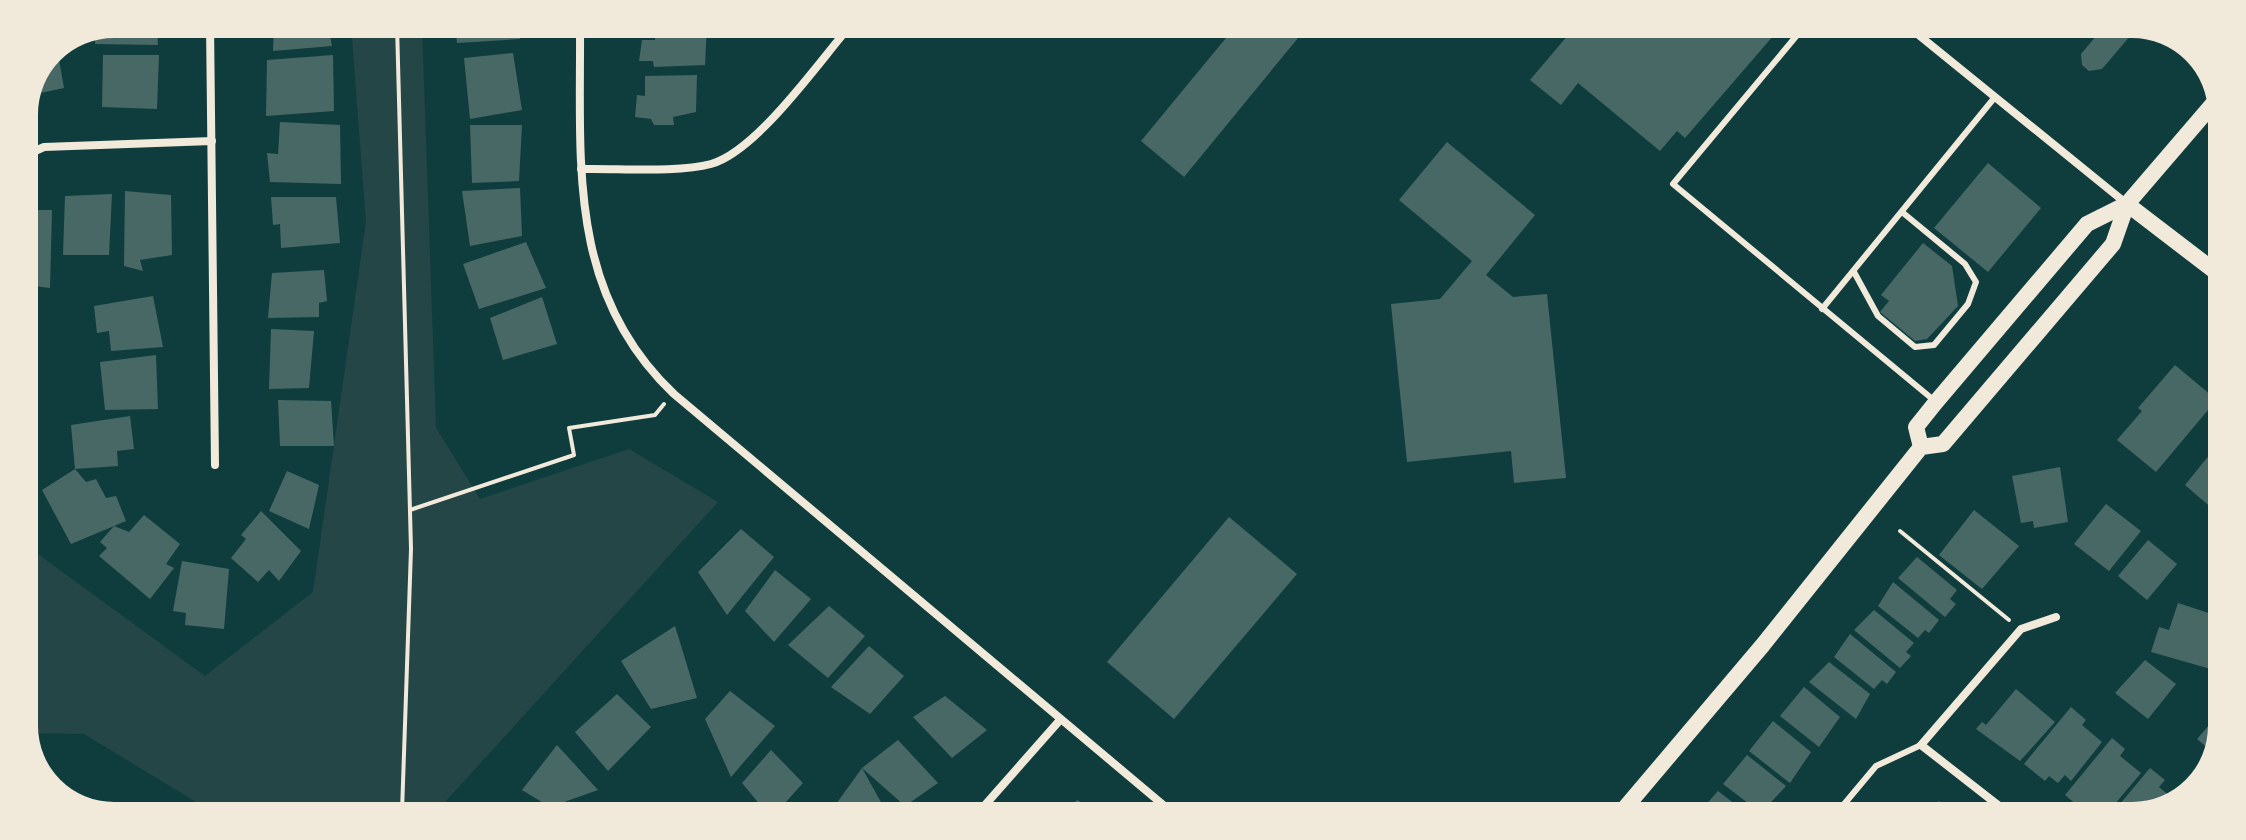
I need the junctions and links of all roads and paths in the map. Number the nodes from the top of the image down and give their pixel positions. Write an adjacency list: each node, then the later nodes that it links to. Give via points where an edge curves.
1 (210, 38): 9 (street)
2 (397, 38): 21 (path)
3 (580, 38): 11 (street)
4 (840, 38): 11 (street, via 758,133 727,157 700,166)
5 (1795, 38): 16 (lane, via 1673,184)
6 (1922, 38): 7 (street)
7 (1995, 97): 12 (street); 13 (lane)
8 (2208, 110): 12 (main road)
9 (212, 141): 10 (street); 20 (street)
10 (38, 150)
11 (581, 169): 17 (street, via 585,226 596,269 634,349)
12 (2127, 204): 14 (main road); 18 (main road, via 2087,224); 19 (main road, via 2113,244 1943,444)
13 (1902, 212): 15 (lane); 15 (lane, via 1965,264 1976,282 1968,304 1934,345 1915,347 1878,316)
14 (2208, 266)
15 (1854, 272): 16 (lane)
16 (1822, 309): 18 (lane)
17 (674, 394): 21 (path, via 655,415 569,428 574,455); 25 (street)
18 (1936, 402): 19 (main road, via 1916,427)
19 (1921, 447): 30 (main road)
20 (215, 465)
21 (410, 510): 27 (path)
22 (1900, 531): 24 (path)
23 (2056, 617): 24 (street)
24 (2021, 629): 26 (street)
25 (1060, 720): 28 (street); 29 (street)
26 (1921, 745): 31 (lane, via 1876,766); 32 (street)
27 (402, 802)
28 (988, 802)
29 (1159, 802)
30 (1630, 802)
31 (1846, 802)
32 (1994, 802)

